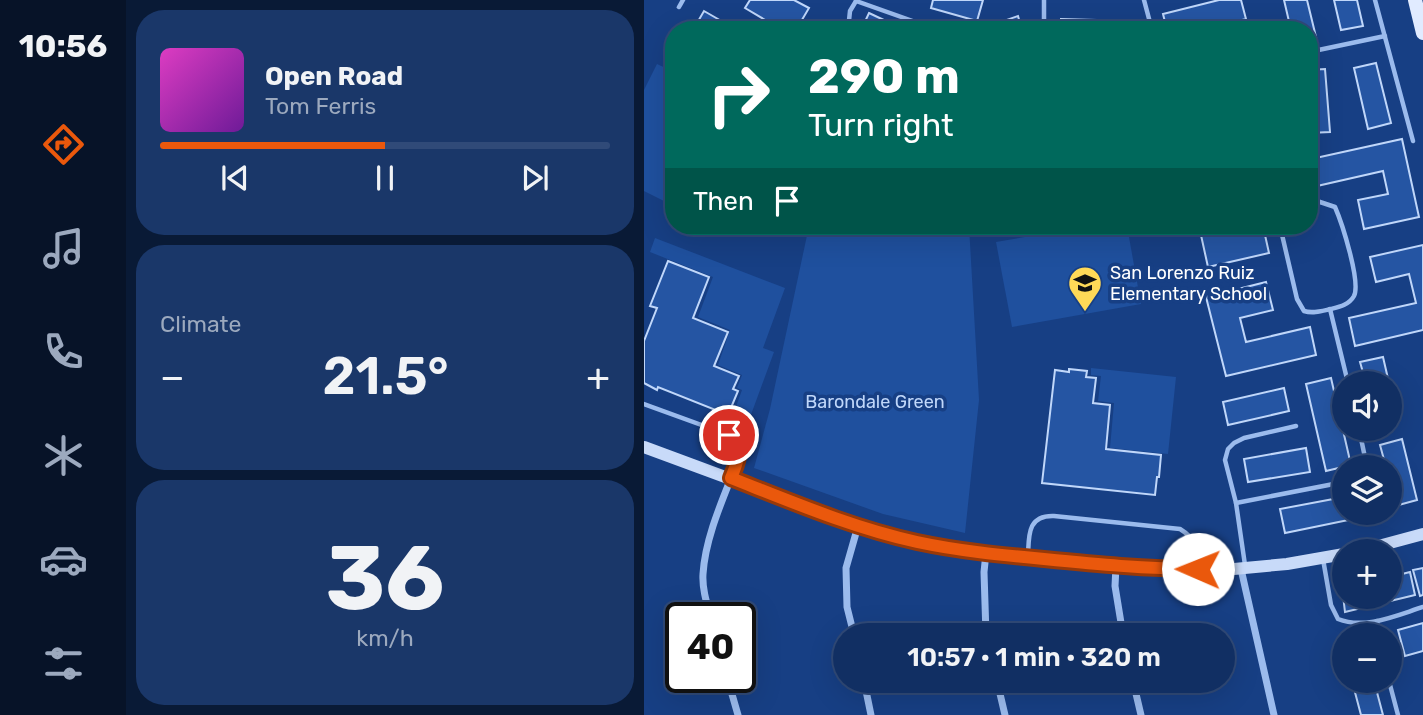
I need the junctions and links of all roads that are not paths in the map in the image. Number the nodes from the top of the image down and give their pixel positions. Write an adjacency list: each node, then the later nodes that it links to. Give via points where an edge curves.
1 (683, 0): 7 (lane)
2 (856, 0): 8 (lane); 9 (lane)
3 (1044, 0): 10 (lane)
4 (1144, 0): 11 (lane)
5 (1375, 0): 13 (lane)
6 (1415, 0): 12 (main road)
7 (679, 7)
8 (849, 21)
9 (913, 21)
10 (1044, 21)
11 (1150, 21)
12 (1423, 33)
13 (1385, 36): 14 (lane); 15 (lane)
14 (1318, 50)
15 (1413, 141)
16 (1318, 201): 18 (lane, via 1335,207 1355,277 1353,299)
17 (1282, 235): 18 (lane, via 1304,311)
18 (1330, 309): 19 (lane)
19 (1345, 371)
20 (644, 404): 23 (lane, via 729,435 739,450)
21 (1296, 426): 25 (lane, via 1244,438 1228,449 1225,460)
22 (644, 447): 23 (street)
23 (731, 478): 26 (street); 36 (street, via 706,550 702,576)
24 (1332, 484): 25 (lane)
25 (1236, 503): 35 (lane)
26 (858, 526): 29 (street); 39 (street, via 846,568)
27 (1423, 534): 28 (street)
28 (1402, 540)
29 (986, 553): 31 (street); 40 (street)
30 (1332, 556): 32 (street)
31 (1028, 557): 33 (street); 34 (lane, via 1032,525 1044,516 1054,516 1180,529 1195,543)
32 (1323, 558): 35 (street); 38 (lane, via 1338,619)
33 (1116, 566): 34 (street); 41 (street)
34 (1198, 569): 35 (street)
35 (1243, 569): 51 (street)
36 (707, 602)
37 (1423, 607): 38 (lane)
38 (1377, 621)
39 (851, 623)
40 (986, 623)
41 (1121, 623)
42 (732, 693): 47 (street)
43 (866, 693): 48 (street)
44 (1000, 693): 49 (street)
45 (1136, 693): 50 (street)
46 (1392, 693): 52 (lane)
47 (738, 715)
48 (871, 715)
49 (1005, 715)
50 (1141, 715)
51 (1274, 715)
52 (1398, 715)

